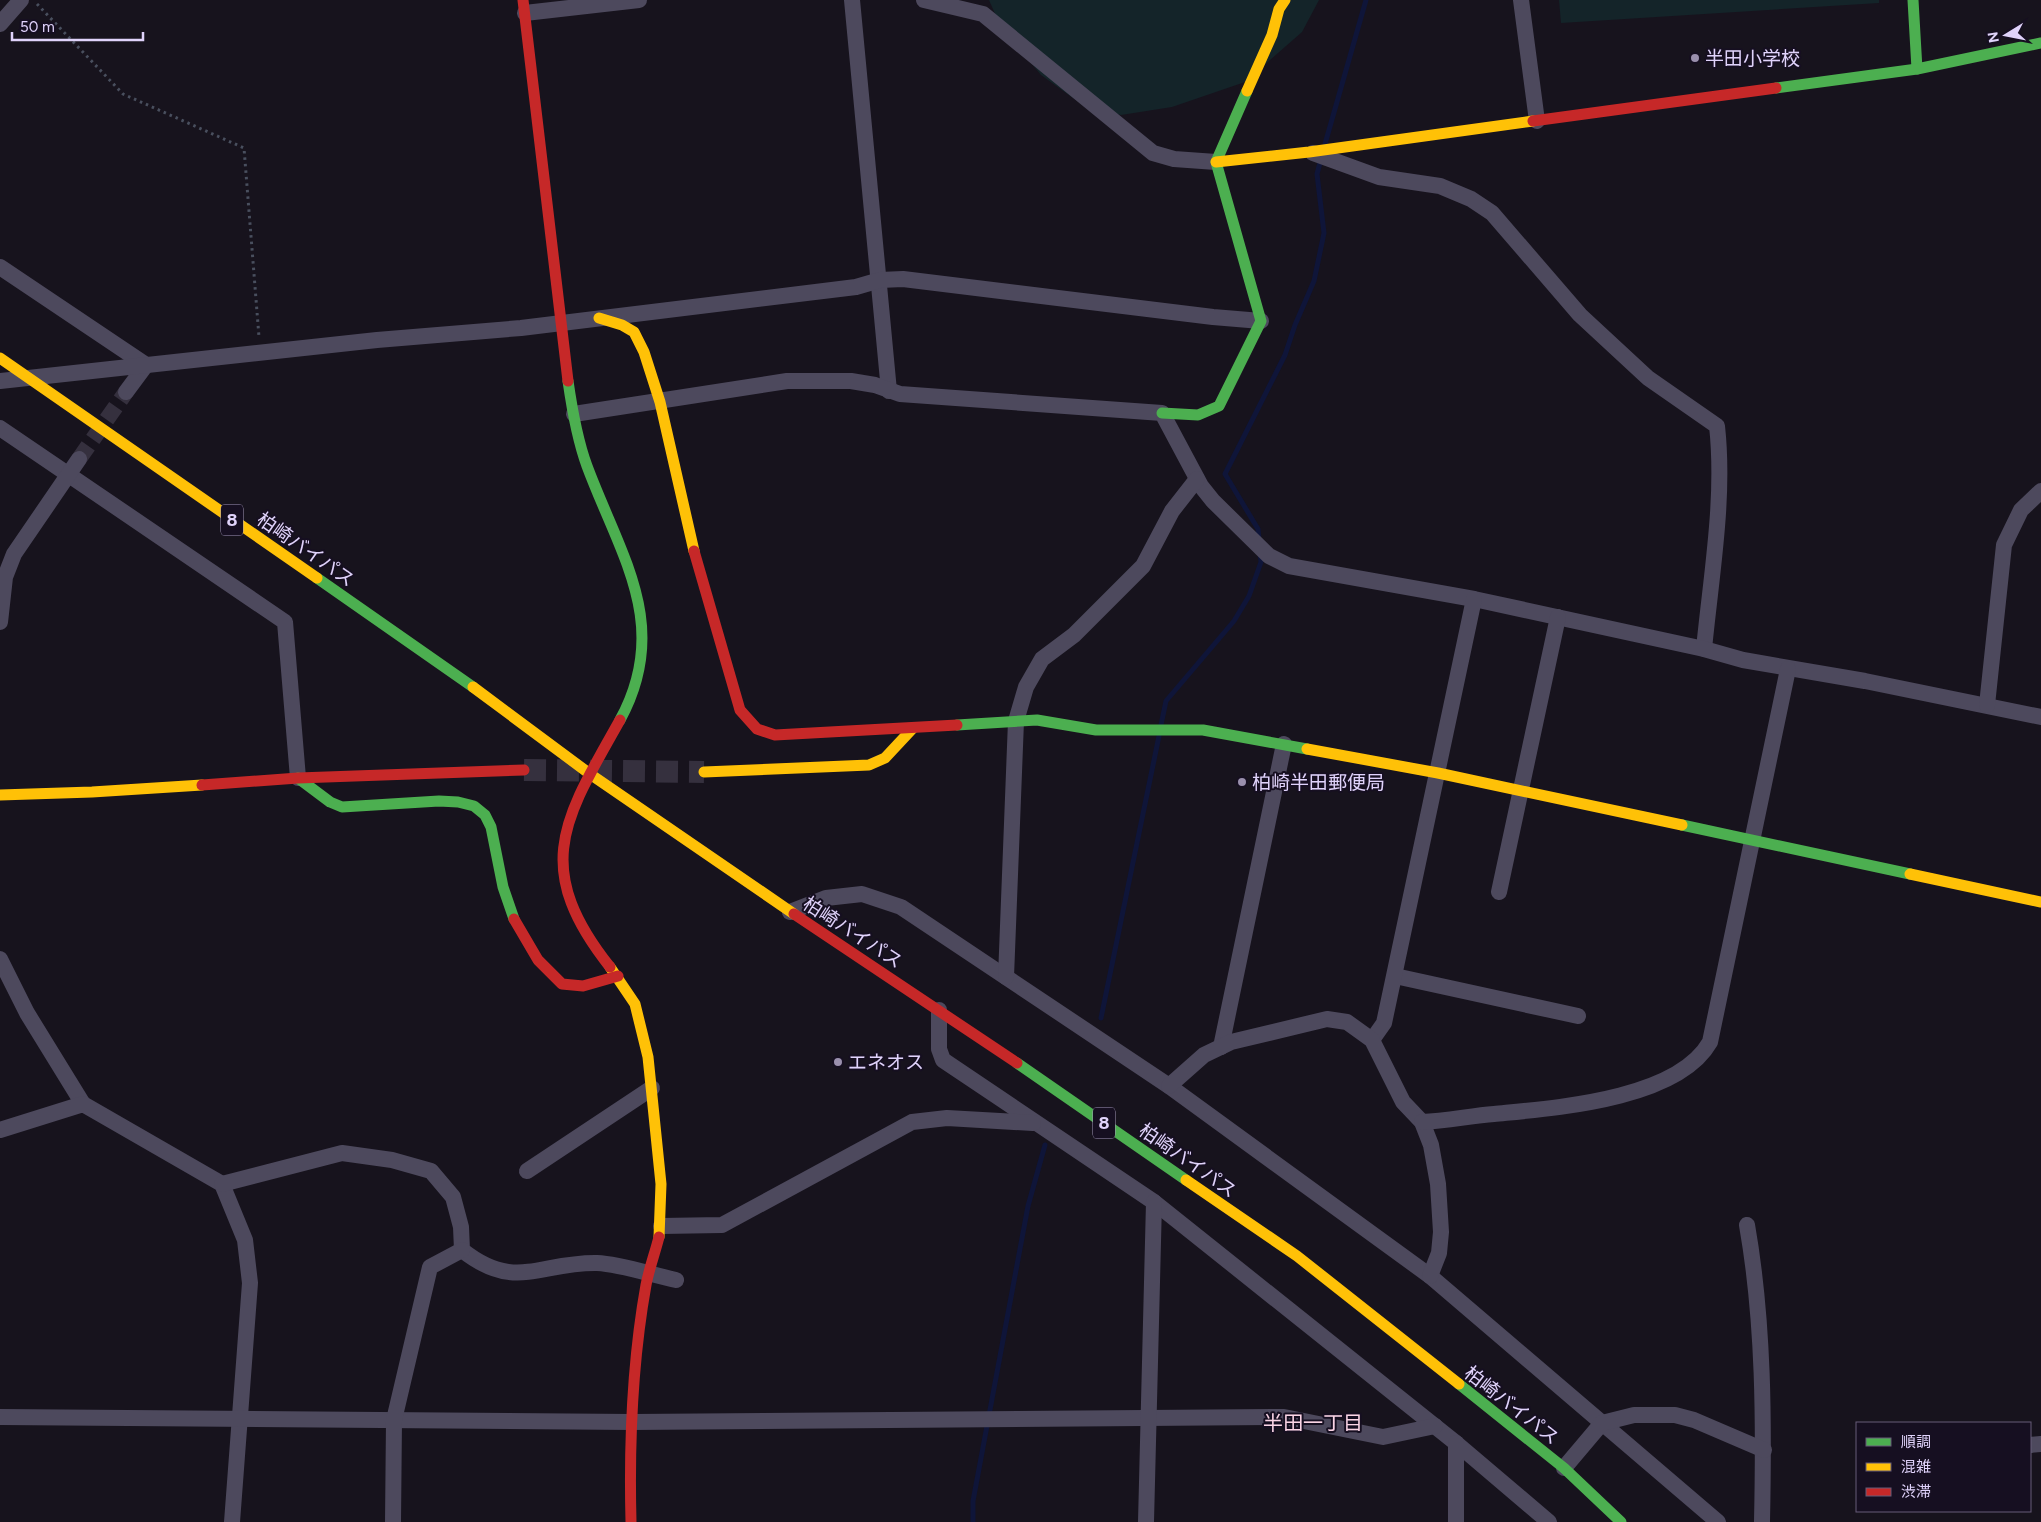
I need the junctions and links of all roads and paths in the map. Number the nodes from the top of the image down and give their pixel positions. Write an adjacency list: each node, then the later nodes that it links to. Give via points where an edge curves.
1 (21, 0): 10 (street)
2 (33, 0): 21 (path, via 123,94 244,148)
3 (639, 0): 9 (street)
4 (852, 0): 17 (street)
5 (924, 0): 15 (street, via 983,14 1153,153 1174,159)
6 (1285, 0): 15 (main road)
7 (1520, 0): 13 (street)
8 (1913, 0): 12 (main road)
9 (524, 6): 20 (main road)
10 (0, 24)
11 (2041, 43): 12 (main road)
12 (1917, 69): 13 (main road)
13 (1537, 121): 14 (main road)
14 (1309, 152): 15 (main road); 43 (street, via 1379,177 1440,186 1471,199 1492,213 1580,314 1648,378 1716,426 1719,452 1716,518)
15 (1216, 162): 19 (main road)
16 (0, 268): 23 (street)
17 (880, 280): 18 (street, via 856,287); 19 (street, via 903,279 1213,318); 26 (street)
18 (599, 318): 20 (street); 29 (main road, via 634,332)
19 (1261, 321): 30 (main road, via 1219,406 1198,415)
20 (561, 323): 21 (street); 31 (main road)
21 (260, 352): 23 (street)
22 (0, 358): 45 (main road, 柏崎バイパス / 8)
23 (146, 365): 25 (street); 28 (street)
24 (0, 377): 27 (main road)
25 (0, 381)
26 (890, 391): 29 (street, via 851,381 787,381); 30 (street)
27 (23, 392)
28 (126, 392)
29 (660, 402): 31 (street); 49 (main road, via 699,574 740,710 757,729 775,735)
30 (1162, 413): 35 (street)
31 (574, 414): 54 (main road, via 601,504 633,580 642,620 640,670 627,707)
32 (0, 428): 34 (street)
33 (79, 459): 34 (street)
34 (68, 475): 41 (street, via 14,554 5,577); 55 (street, via 285,622)
35 (1197, 479): 38 (street, via 1213,501 1269,556 1289,566); 48 (street, via 1172,511 1143,566 1074,635 1042,659 1026,687)
36 (2041, 491): 46 (street, via 2021,510 2004,545)
37 (325, 598): 39 (main road, 柏崎バイパス)
38 (1474, 599): 40 (street); 53 (street)
39 (348, 614)
40 (1558, 618): 43 (street); 56 (street)
41 (0, 622)
42 (390, 644): 45 (main road, 柏崎バイパス / 8)
43 (1704, 649): 44 (street)
44 (1788, 669): 46 (street); 58 (street)
45 (463, 686): 54 (main road, 柏崎バイパス / 8)
46 (1987, 705): 47 (street)
47 (2041, 717)
48 (1016, 721): 49 (main road); 50 (main road, via 1036,720 1096,730 1203,730); 65 (street)
49 (913, 728): 52 (main road, via 885,758 869,765)
50 (1284, 744): 53 (main road); 69 (street)
51 (524, 770): 55 (main road)
52 (704, 772)
53 (1438, 773): 56 (main road); 64 (street)
54 (590, 774): 61 (main road, 柏崎バイパス / 8); 63 (main road, via 568,820 563,848 564,873 576,918)
55 (298, 778): 57 (main road); 63 (main road, via 325,800 341,807 439,800 465,803 484,814 494,837 497,864 509,908 526,941 546,969 562,984 581,985)
56 (1522, 791): 58 (main road); 59 (street)
57 (0, 795)
58 (1753, 841): 60 (main road); 73 (street, via 1710,1042 1690,1065 1655,1084 1605,1101)
59 (1499, 892)
60 (2041, 902)
61 (790, 912): 65 (street, via 826,898 862,894 901,907); 66 (main road, 柏崎バイパス / 8)
62 (0, 959): 72 (street, via 27,1013)
63 (618, 976): 71 (main road, via 632,997 640,1023)
64 (1395, 976): 67 (street); 68 (street, via 1384,1023)
65 (1006, 977): 70 (street)
66 (939, 1010): 74 (street, via 939,1048 943,1060); 94 (main road, 柏崎バイパス / 8, via 1298,1256)
67 (1578, 1016)
68 (1372, 1040): 69 (street, via 1347,1022 1327,1019); 73 (street, via 1403,1102)
69 (1221, 1047): 70 (street, via 1204,1055)
70 (1169, 1086): 83 (street)
71 (652, 1088): 76 (street); 80 (main road)
72 (83, 1104): 75 (street); 77 (street)
73 (1422, 1122): 83 (street, via 1431,1145 1438,1184 1441,1232 1439,1254)
74 (1033, 1123): 78 (street); 80 (street, via 947,1118 912,1122 722,1225)
75 (0, 1130)
76 (527, 1171)
77 (222, 1184): 81 (street, via 342,1153 392,1160 432,1171 452,1197 461,1227); 87 (street, via 245,1240 250,1283)
78 (1154, 1202): 86 (street); 91 (street)
79 (1747, 1225): 93 (street, via 1758,1325)
80 (661, 1226): 82 (main road)
81 (462, 1250): 82 (street, via 480,1264 504,1273 600,1263); 88 (street, via 430,1267)
82 (648, 1274): 84 (street); 89 (main road)
83 (1430, 1276): 90 (street)
84 (676, 1280)
85 (0, 1417): 87 (street)
86 (1149, 1418): 89 (street); 91 (street, via 1284,1417 1383,1437); 98 (street)
87 (239, 1419): 88 (street); 95 (street)
88 (394, 1420): 89 (street); 96 (street)
89 (632, 1422): 97 (main road)
90 (1602, 1423): 93 (street, via 1634,1414 1675,1415); 94 (street); 102 (street)
91 (1435, 1426): 92 (street)
92 (1456, 1443): 99 (street); 100 (street)
93 (1764, 1450): 103 (street)
94 (1564, 1468): 101 (main road, 柏崎バイパス / 8)
95 (232, 1522)
96 (393, 1522)
97 (631, 1522)
98 (1146, 1522)
99 (1456, 1522)
100 (1549, 1522)
101 (1622, 1522)
102 (1718, 1522)
103 (1762, 1522)

